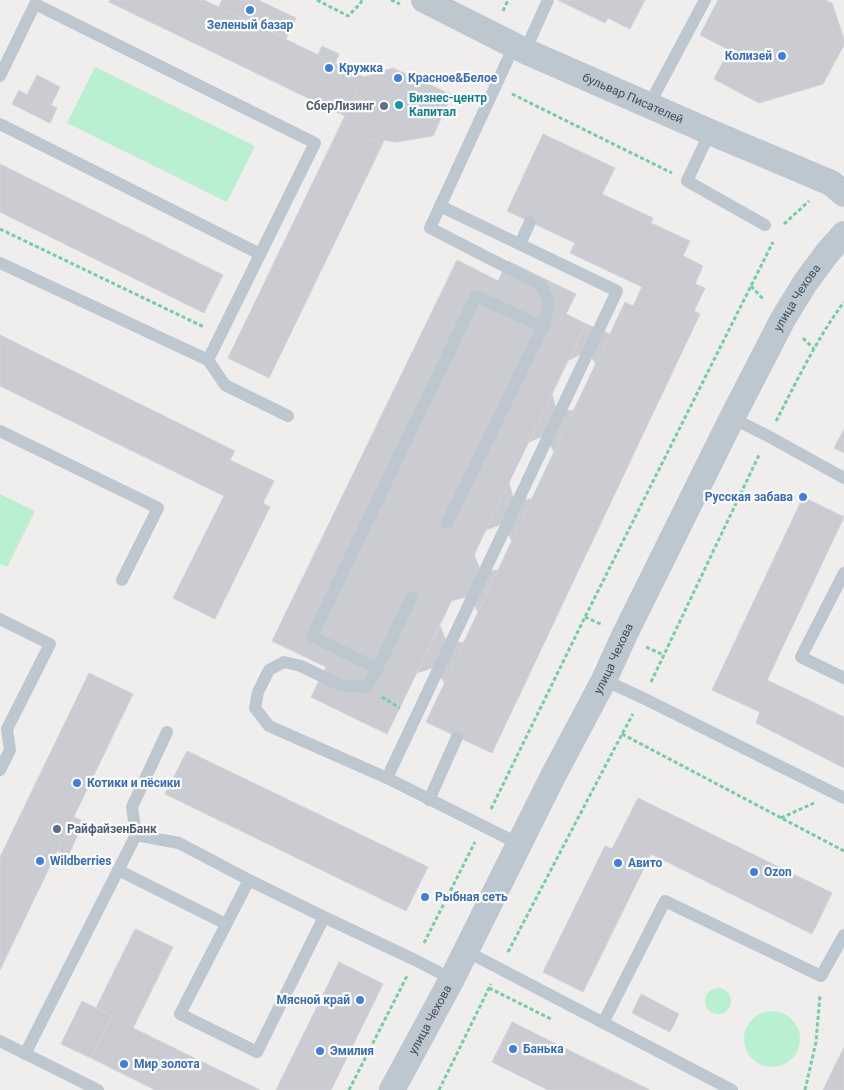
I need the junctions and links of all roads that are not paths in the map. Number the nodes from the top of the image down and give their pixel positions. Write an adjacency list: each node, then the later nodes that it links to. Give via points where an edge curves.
1 (424, 0): 4 (street, бульвар Писателей)
2 (548, 0): 4 (lane)
3 (705, 0): 6 (lane)
4 (520, 49): 6 (street, бульвар Писателей); 10 (lane, via 496,86)
5 (0, 76): 15 (lane, via 35,4 315,143)
6 (648, 105): 8 (street, бульвар Писателей)
7 (0, 124): 15 (lane)
8 (710, 132): 9 (street, бульвар Писателей); 12 (lane, via 688,181)
9 (838, 188)
10 (440, 206): 14 (lane); 17 (lane, via 430,228 541,286 549,303)
11 (530, 222): 14 (lane)
12 (765, 225)
13 (844, 234): 20 (street, улица Чехова, via 805,284 783,319)
14 (520, 244): 34 (lane, via 617,290)
15 (260, 254): 18 (lane)
16 (0, 263): 18 (lane)
17 (543, 327): 23 (lane); 28 (lane, via 476,296 338,582 312,636)
18 (208, 360): 19 (lane, via 225,385)
19 (288, 416)
20 (732, 418): 22 (lane); 30 (street, улица Чехова)
21 (0, 431): 25 (lane, via 158,508)
22 (844, 478)
23 (448, 523)
24 (844, 573): 29 (lane, via 802,657)
25 (122, 580)
26 (412, 597): 28 (lane)
27 (0, 619): 33 (lane, via 50,644 7,729 10,750)
28 (378, 669): 34 (lane, via 366,687 340,685 301,666 284,662 269,670 258,692 255,708 269,726)
29 (844, 678)
30 (604, 680): 35 (lane); 38 (street, улица Чехова)
31 (167, 732): 37 (lane, via 132,807)
32 (457, 737): 36 (lane)
33 (0, 770)
34 (387, 778): 36 (lane)
35 (840, 796)
36 (429, 800): 38 (lane)
37 (136, 835): 39 (lane); 40 (lane, via 179,843)
38 (519, 844): 44 (street, улица Чехова)
39 (118, 870): 42 (lane); 48 (lane)
40 (249, 880): 41 (lane); 42 (lane)
41 (324, 917): 42 (lane, via 257,1052 180,1014); 45 (lane)
42 (226, 924)
43 (844, 935): 46 (lane, via 821,976 665,901)
44 (466, 951): 45 (street, улица Чехова); 46 (lane)
45 (452, 980): 49 (street, улица Чехова)
46 (603, 1022): 51 (lane)
47 (0, 1041): 48 (lane)
48 (26, 1054): 50 (lane)
49 (394, 1089)
50 (98, 1090)
51 (732, 1090)

